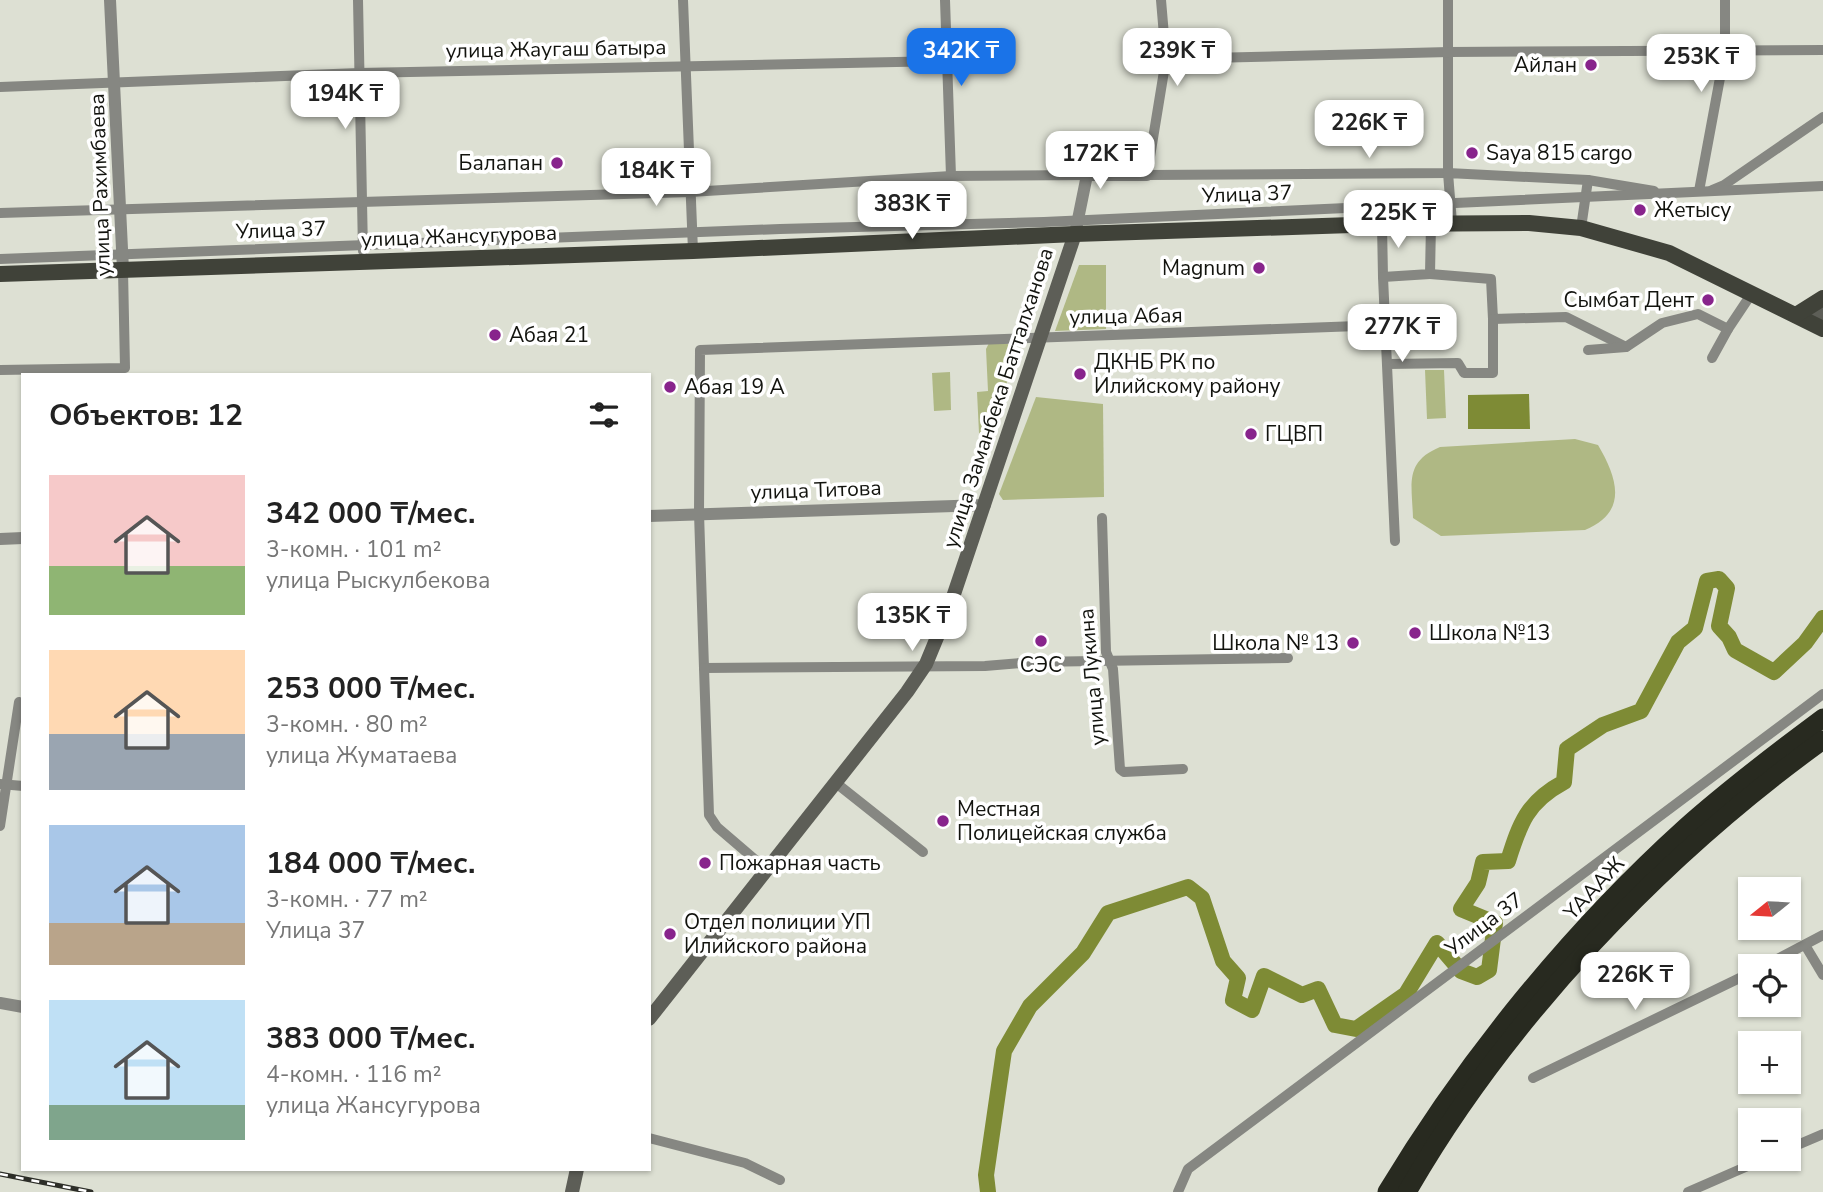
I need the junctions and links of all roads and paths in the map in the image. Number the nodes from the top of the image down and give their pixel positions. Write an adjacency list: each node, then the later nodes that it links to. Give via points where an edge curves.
1 (110, 0): 15 (street, улица Рахимбаева)
2 (358, 0): 14 (street)
3 (682, 0): 13 (street)
4 (945, 0): 12 (street)
5 (1161, 0): 11 (street)
6 (1448, 0): 10 (street)
7 (1725, 0): 9 (street)
8 (1823, 50): 9 (street)
9 (1725, 51): 10 (street); 24 (street)
10 (1449, 52): 11 (street); 18 (street)
11 (1166, 59): 20 (street)
12 (944, 61): 13 (street, улица Жаугаш батыра); 21 (street)
13 (686, 66): 14 (street, улица Жаугаш батыра); 25 (street)
14 (360, 73): 15 (street, улица Жаугаш батыра); 26 (street)
15 (116, 82): 16 (street, улица Жаугаш батыра); 27 (street, улица Рахимбаева)
16 (0, 87)
17 (1823, 117): 24 (street, via 1724,185)
18 (1448, 173): 20 (street); 22 (street); 29 (street)
19 (1087, 175): 20 (street); 21 (street); 33 (street)
20 (1147, 175)
21 (951, 176): 25 (street)
22 (1588, 180): 24 (street, via 1689,196); 32 (street)
23 (1823, 186): 35 (street, Улица 37, via 1044,222)
24 (1699, 191)
25 (690, 192): 26 (street); 34 (street)
26 (360, 201): 27 (street); 36 (street)
27 (120, 208): 28 (street); 37 (street, улица Рахимбаева)
28 (0, 213)
29 (1452, 223): 31 (main road, улица Жансугурова); 32 (main road, улица Жансугурова)
30 (1382, 224): 31 (main road, улица Жансугурова); 33 (main road, улица Жансугурова); 40 (street)
31 (1431, 224): 39 (street)
32 (1581, 228): 41 (main road, улица Жансугурова, via 1668,253)
33 (1075, 234): 34 (main road, улица Жансугурова); 49 (main road, улица Заманбека Батталханова)
34 (693, 251): 36 (main road, улица Жансугурова)
35 (0, 259)
36 (364, 260): 37 (main road, улица Жансугурова)
37 (123, 270): 38 (main road, улица Жансугурова); 54 (street, улица Рахимбаева, via 125,368)
38 (0, 274)
39 (1430, 274): 40 (street); 45 (street, via 1490,279)
40 (1383, 277): 46 (street)
41 (1752, 293): 44 (main road, улица Жансугурова); 48 (street)
42 (1823, 298): 44 (main road)
43 (1823, 306): 47 (main road)
44 (1796, 315): 47 (main road, улица Жансугурова)
45 (1493, 319): 50 (street, via 1566,317); 53 (street, via 1493,373 1464,373 1458,363)
46 (1385, 325): 49 (street, улица Абая); 53 (street)
47 (1818, 326)
48 (1728, 329): 50 (street, via 1698,314 1690,315 1662,323); 52 (street)
49 (1041, 336): 55 (main road, улица Заманбека Батталханова); 56 (street, улица Абая, via 700,351)
50 (1626, 347): 51 (street)
51 (1588, 350)
52 (1712, 358)
53 (1387, 364): 61 (street)
54 (0, 370)
55 (985, 505): 56 (street, улица Титова); 64 (main road, улица Заманбека Батталханова)
56 (699, 513): 57 (street, улица Титова); 65 (street)
57 (651, 516)
58 (1102, 519): 63 (street, улица Лукина)
59 (0, 538): 60 (street)
60 (21, 538)
61 (1395, 541)
62 (1288, 657): 63 (street)
63 (1110, 661): 64 (street); 70 (street, улица Лукина, via 1120,769)
64 (926, 664): 65 (street); 71 (main road, улица Заманбека Батталханова)
65 (704, 668): 76 (street, via 709,815)
66 (1823, 694): 93 (street, Улица 37, via 1188,1169)
67 (19, 702): 72 (street)
68 (1823, 718): 94 (highway, ҮАААЖ, via 1721,797 1625,887 1481,1052)
69 (1823, 740): 95 (highway, ҮАААЖ, via 1717,823 1607,932 1491,1067)
70 (1183, 769)
71 (836, 783): 75 (street); 76 (main road, улица Заманбека Батталханова)
72 (3, 784): 73 (street); 74 (street)
73 (21, 786)
74 (0, 826)
75 (923, 852)
76 (766, 869): 84 (main road, улица Заманбека Батталханова)
77 (1823, 935): 78 (street)
78 (1805, 945): 79 (street); 80 (street)
79 (1787, 954)
80 (1823, 975)
81 (1738, 979): 85 (street)
82 (0, 1003): 83 (street)
83 (21, 1007)
84 (651, 1016)
85 (1533, 1078)
86 (1823, 1134): 88 (street)
87 (651, 1139): 91 (street, via 745,1163)
88 (1801, 1143)
89 (1738, 1170): 96 (street)
90 (577, 1171): 92 (main road)
91 (780, 1180)
92 (572, 1192)
93 (1178, 1192)
94 (1387, 1192)
95 (1407, 1192)
96 (1688, 1192)

